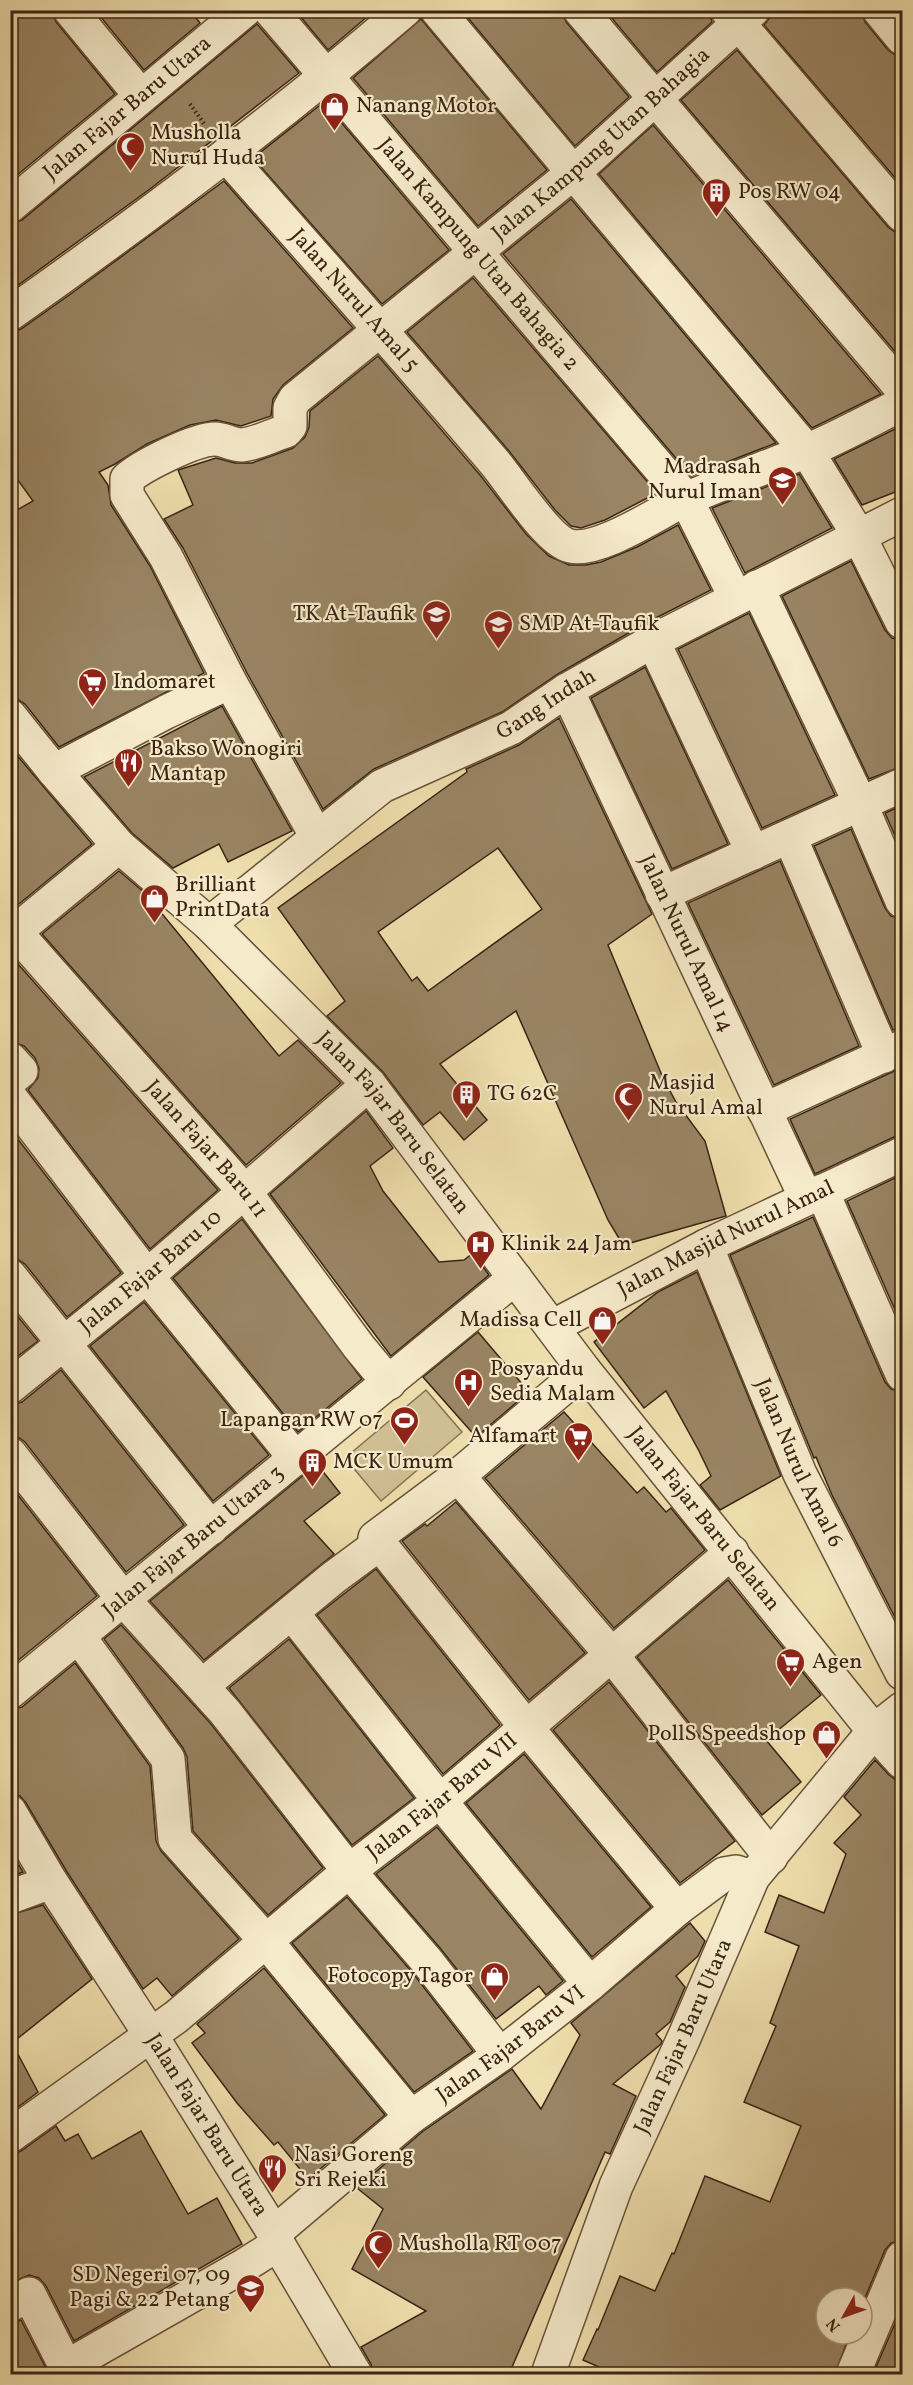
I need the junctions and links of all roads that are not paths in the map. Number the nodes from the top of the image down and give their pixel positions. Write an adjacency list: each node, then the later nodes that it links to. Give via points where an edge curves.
1 (70, 10): 11 (street)
2 (245, 10): 11 (street, Jalan Fajar Baru Utara)
3 (270, 10): 10 (street, Jalan Kampung Utan Bahagia 2)
4 (405, 10): 10 (street)
5 (437, 10): 14 (street)
6 (580, 10): 12 (street)
7 (879, 10): 9 (street)
8 (739, 15): 12 (street, Jalan Kampung Utan Bahagia); 16 (street)
9 (903, 38)
10 (328, 76): 13 (street); 17 (street, Jalan Kampung Utan Bahagia 2)
11 (141, 96): 15 (street, Jalan Fajar Baru Utara)
12 (654, 99): 14 (street, Jalan Kampung Utan Bahagia); 20 (street)
13 (226, 155): 18 (street); 19 (street, Jalan Nurul Amal 5)
14 (573, 173): 17 (street, Jalan Kampung Utan Bahagia); 22 (street)
15 (10, 207)
16 (903, 215)
17 (477, 253): 19 (street, Jalan Kampung Utan Bahagia); 23 (street, Jalan Kampung Utan Bahagia 2)
18 (10, 314)
19 (380, 329): 23 (street, Jalan Nurul Amal 5, via 556,539 569,546 586,547); 29 (street, Jalan Kampung Utan Bahagia, via 291,403 290,426 286,431 242,445 207,440 157,460 127,480 127,495 166,557)
20 (903, 389)
21 (903, 404): 22 (street, Jalan Nurul Amal 5)
22 (807, 451): 23 (street, Jalan Nurul Amal 5); 25 (street)
23 (686, 499): 26 (street, Jalan Kampung Utan Bahagia 2)
24 (903, 514): 25 (street, Gang Indah)
25 (859, 536): 26 (street, Gang Indah); 27 (street)
26 (747, 592): 28 (street, Gang Indah); 34 (street, Jalan Kampung Utan Bahagia 2)
27 (903, 622)
28 (653, 641): 30 (street, Gang Indah); 38 (street)
29 (230, 682): 32 (street); 35 (street)
30 (567, 690): 35 (street, Gang Indah, via 511,728 382,786); 39 (street, Jalan Nurul Amal 14)
31 (10, 716): 32 (street, Jalan Fajar Baru Selatan)
32 (54, 771): 37 (street, Jalan Fajar Baru Selatan)
33 (903, 785): 34 (street)
34 (861, 805): 36 (street); 40 (street, Jalan Kampung Utan Bahagia 2)
35 (317, 837): 41 (street, Gang Indah)
36 (790, 837): 38 (street); 43 (street)
37 (119, 846): 41 (street, Jalan Fajar Baru Selatan); 42 (street)
38 (753, 853): 39 (street)
39 (662, 894): 48 (street, Jalan Nurul Amal 14)
40 (903, 901)
41 (209, 924): 46 (street, Jalan Fajar Baru Selatan)
42 (12, 931): 50 (street, Jalan Fajar Baru 11)
43 (893, 1052): 48 (street)
44 (10, 1059): 45 (street, via 21,1071)
45 (10, 1080)
46 (369, 1084): 50 (street, Jalan Fajar Baru 10); 55 (street, Jalan Fajar Baru Selatan)
47 (10, 1097): 54 (street)
48 (764, 1110): 51 (street, Jalan Nurul Amal 14)
49 (903, 1154): 51 (street, Jalan Masjid Nurul Amal)
50 (245, 1192): 54 (street, Jalan Fajar Baru 10); 60 (street, Jalan Fajar Baru 11)
51 (814, 1194): 52 (street, Jalan Masjid Nurul Amal); 59 (street, Jalan Nurul Amal 14)
52 (706, 1246): 56 (street, Jalan Masjid Nurul Amal); 72 (street, Jalan Nurul Amal 6, via 801,1474)
53 (10, 1276): 57 (street)
54 (147, 1276): 57 (street, Jalan Fajar Baru 10); 63 (street)
55 (515, 1278): 56 (street, Jalan Fajar Baru Selatan); 60 (street, Jalan Fajar Baru Utara 3)
56 (552, 1327): 58 (street, Jalan Fajar Baru Selatan)
57 (64, 1344): 61 (street, Jalan Fajar Baru 10); 65 (street)
58 (584, 1370): 64 (street); 67 (street, Jalan Fajar Baru Selatan)
59 (903, 1374)
60 (388, 1383): 63 (street, Jalan Fajar Baru Utara 3)
61 (10, 1387)
62 (10, 1454): 68 (street)
63 (296, 1459): 65 (street, Jalan Fajar Baru Utara 3)
64 (458, 1476): 66 (street, via 375,1538); 71 (street)
65 (211, 1528): 68 (street, Jalan Fajar Baru Utara 3)
66 (379, 1544): 69 (street); 76 (street)
67 (732, 1552): 71 (street, Jalan Fajar Baru VII); 77 (street, Jalan Fajar Baru Selatan)
68 (124, 1600): 70 (street, Jalan Fajar Baru Utara 3); 73 (street)
69 (292, 1613): 73 (street); 79 (street)
70 (79, 1637): 74 (street, Jalan Fajar Baru Utara 3); 86 (street, via 168,1759 175,1839)
71 (611, 1654): 76 (street, Jalan Fajar Baru VII); 81 (street)
72 (903, 1673)
73 (203, 1685): 82 (street)
74 (10, 1692)
75 (903, 1709): 77 (street, Jalan Fajar Baru Utara)
76 (527, 1728): 79 (street, Jalan Fajar Baru VII); 85 (street)
77 (874, 1731): 78 (street, Jalan Fajar Baru Selatan); 81 (street, Jalan Fajar Baru Utara)
78 (903, 1762)
79 (440, 1801): 82 (street, Jalan Fajar Baru VII); 87 (street)
80 (10, 1812): 83 (street, Jalan Fajar Baru Utara)
81 (762, 1867): 85 (street, Jalan Fajar Baru VI, via 724,1874); 96 (street, Jalan Fajar Baru Utara, via 616,2186)
82 (349, 1871): 86 (street, Jalan Fajar Baru VII); 89 (street, via 426,1960)
83 (51, 1882): 84 (street); 88 (street, Jalan Fajar Baru Utara)
84 (10, 1897)
85 (678, 1909): 87 (street, Jalan Fajar Baru VI)
86 (266, 1941): 88 (street, Jalan Fajar Baru VII); 90 (street)
87 (590, 1984): 89 (street, Jalan Fajar Baru VI)
88 (150, 2034): 91 (street, Jalan Fajar Baru VII); 92 (street, Jalan Fajar Baru Utara)
89 (500, 2055): 90 (street, Jalan Fajar Baru VI)
90 (411, 2117): 92 (street, Jalan Fajar Baru VI)
91 (10, 2136)
92 (276, 2239): 94 (street, Jalan Fajar Baru VI, via 245,2265 66,2367 29,2294); 95 (street, Jalan Fajar Baru Utara)
93 (903, 2258): 97 (street)
94 (10, 2305)
95 (355, 2374)
96 (548, 2374)
97 (853, 2374)

